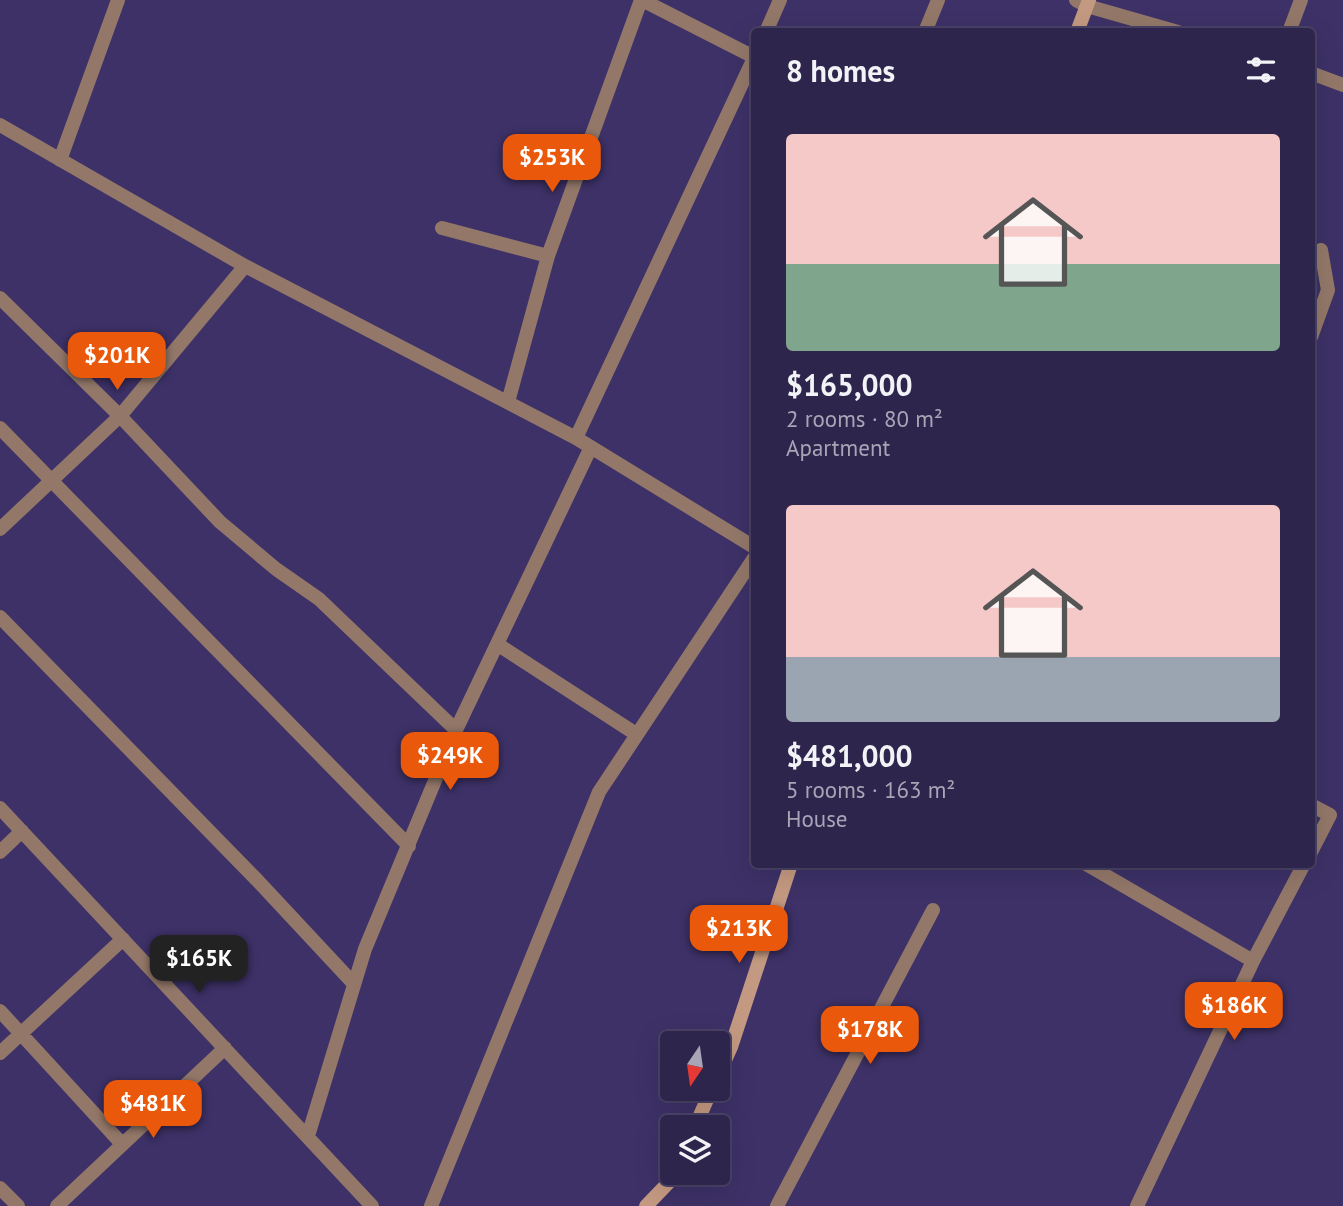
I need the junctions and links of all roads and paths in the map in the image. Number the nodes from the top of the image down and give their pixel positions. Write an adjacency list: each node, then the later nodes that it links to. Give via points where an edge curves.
1 (118, 0): 18 (street)
2 (641, 0): 12 (street); 21 (street)
3 (780, 0): 7 (street)
4 (938, 0): 8 (street)
5 (1301, 0): 11 (street)
6 (1084, 2): 9 (street); 10 (street)
7 (768, 28)
8 (927, 28)
9 (1078, 28)
10 (1165, 28)
11 (1290, 28)
12 (751, 56)
13 (751, 64): 28 (street)
14 (1315, 74): 15 (street)
15 (1343, 85)
16 (6, 129): 17 (street); 18 (street)
17 (0, 145)
18 (60, 160): 22 (street)
19 (442, 228): 21 (street)
20 (1321, 250): 24 (street, via 1328,290)
21 (548, 256): 25 (street)
22 (245, 265): 25 (street); 26 (street)
23 (0, 298): 26 (street)
24 (1315, 326)
25 (508, 402): 28 (street)
26 (120, 416): 30 (street); 36 (street, via 220,522 319,599)
27 (0, 428): 30 (street)
28 (576, 438): 29 (street)
29 (591, 447): 32 (street); 35 (street)
30 (52, 481): 31 (street); 42 (street)
31 (0, 529)
32 (751, 545)
33 (751, 562): 37 (street)
34 (0, 617): 51 (street)
35 (497, 644): 36 (street); 37 (street)
36 (456, 730): 42 (street)
37 (636, 734): 64 (street, via 599,792)
38 (1315, 806): 40 (street)
39 (0, 808): 41 (street)
40 (1337, 818): 43 (street)
41 (22, 831): 44 (street); 49 (street)
42 (409, 846): 51 (street)
43 (1315, 847)
44 (0, 852)
45 (790, 868): 55 (street)
46 (1093, 868): 50 (street)
47 (1302, 868): 50 (street)
48 (933, 910): 66 (street)
49 (123, 939): 53 (street); 54 (street)
50 (1253, 961): 67 (street)
51 (354, 984): 57 (street)
52 (0, 1011): 53 (street)
53 (22, 1033): 56 (street); 58 (street)
54 (225, 1048): 57 (street); 58 (street)
55 (730, 1049)
56 (0, 1053)
57 (307, 1136): 63 (street)
58 (122, 1144): 62 (street)
59 (666, 1185): 65 (street)
60 (0, 1188): 61 (street)
61 (18, 1206)
62 (57, 1206)
63 (372, 1206)
64 (431, 1206)
65 (646, 1206)
66 (776, 1206)
67 (1137, 1206)

